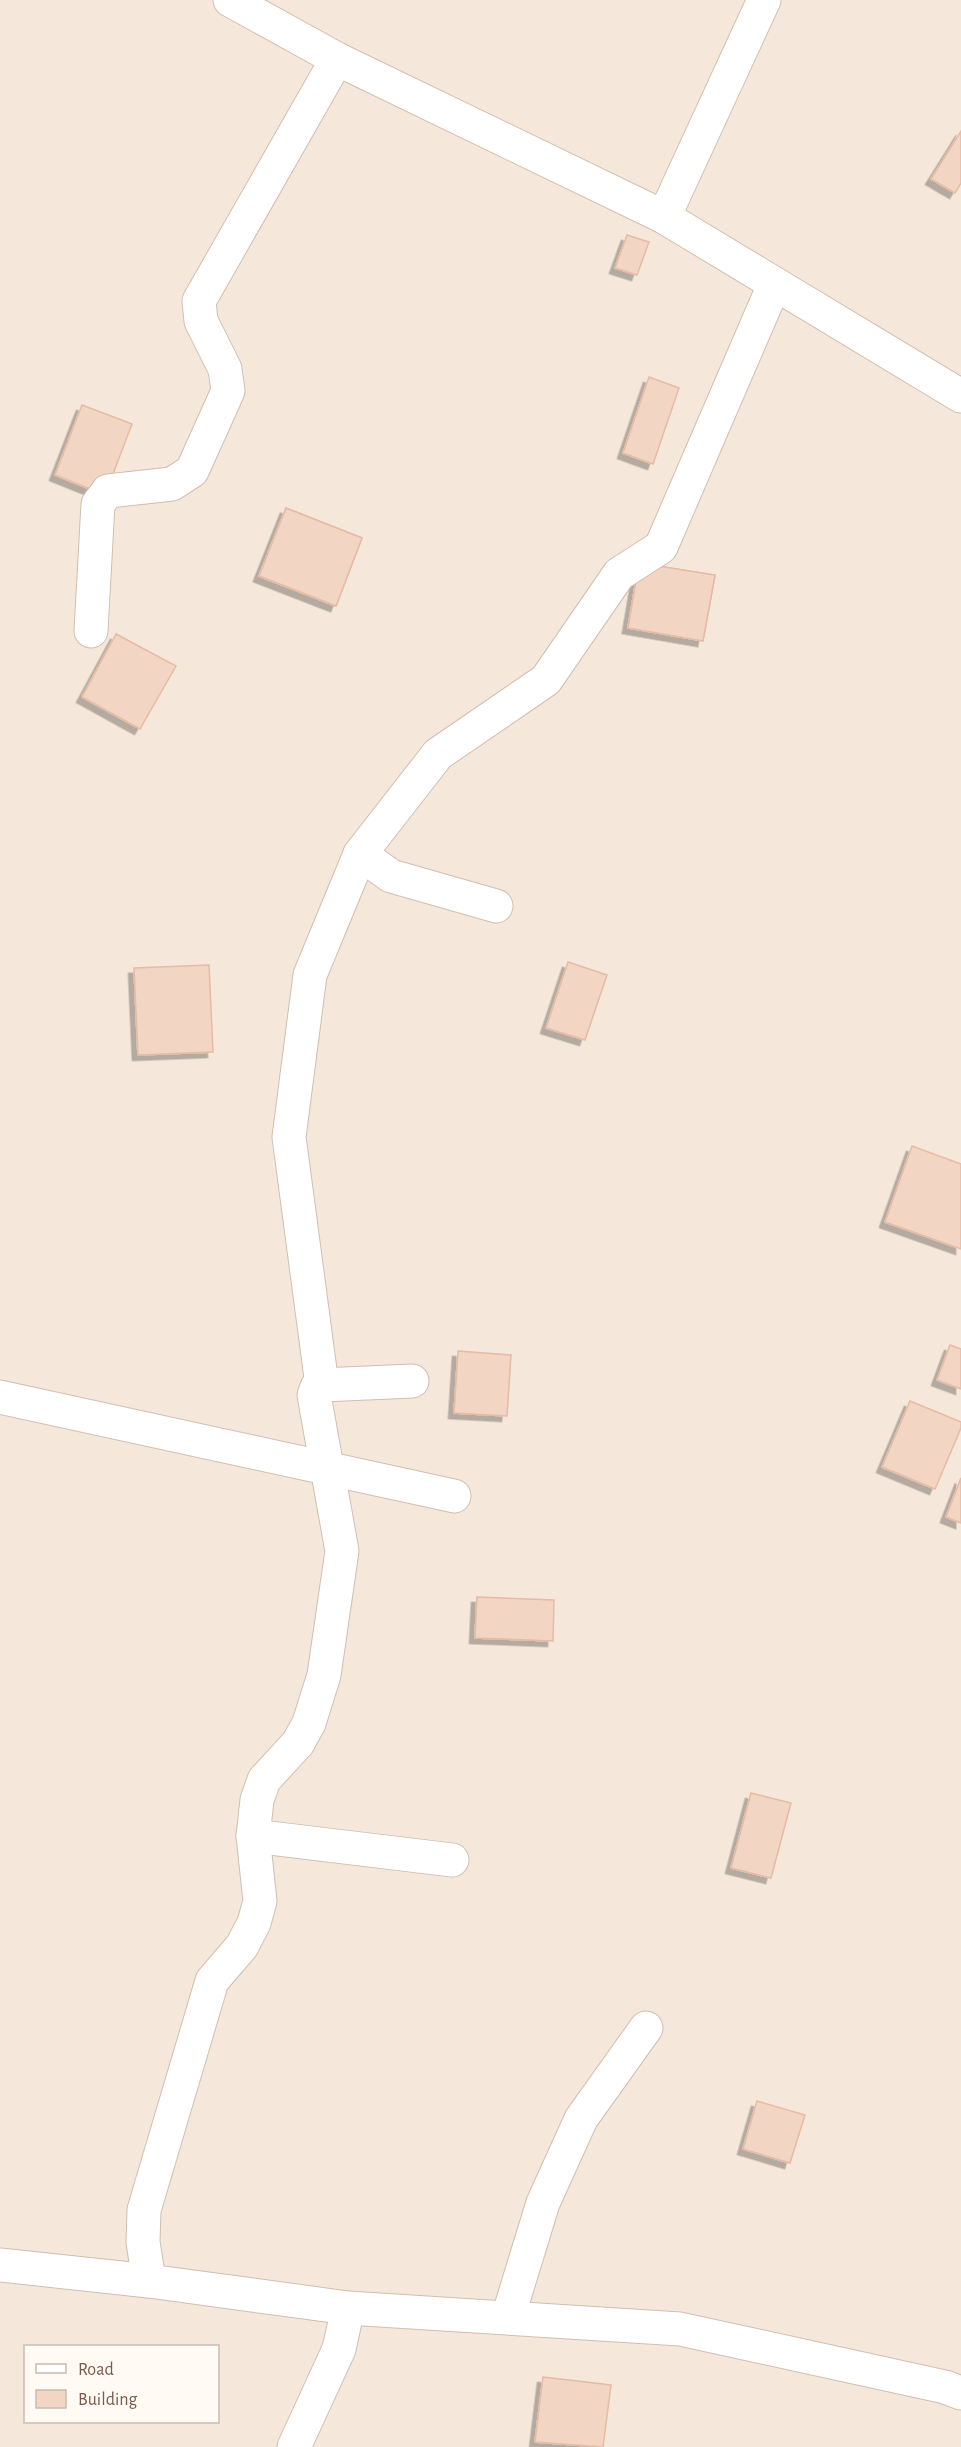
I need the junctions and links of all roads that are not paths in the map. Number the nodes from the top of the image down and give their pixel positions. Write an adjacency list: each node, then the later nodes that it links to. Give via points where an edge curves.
1 (230, 0): 3 (street)
2 (764, 0): 4 (street)
3 (337, 59): 4 (street); 7 (street, via 199,301 201,321 225,369 228,391 192,471 172,484 108,491 98,504)
4 (664, 217): 5 (street)
5 (774, 285): 6 (street); 8 (street, via 662,547 619,574 546,680 438,754)
6 (961, 396)
7 (91, 631)
8 (360, 854): 9 (street, via 391,876); 11 (street, via 310,975 289,1137)
9 (496, 906)
10 (412, 1381): 11 (street)
11 (322, 1384): 13 (street, via 314,1395)
12 (0, 1397): 13 (street)
13 (329, 1468): 14 (street); 15 (street, via 342,1551 324,1675 309,1723 298,1743 264,1780 257,1800)
14 (454, 1496)
15 (253, 1836): 16 (street); 19 (street, via 259,1877 257,1912 242,1946 212,1981 148,2198 142,2228)
16 (452, 1860)
17 (646, 2028): 21 (street, via 582,2119 543,2203)
18 (0, 2265): 19 (street)
19 (149, 2281): 20 (street)
20 (348, 2308): 21 (street); 23 (street, via 339,2349)
21 (508, 2317): 22 (street, via 680,2329 945,2386)
22 (961, 2393)
23 (294, 2447)

